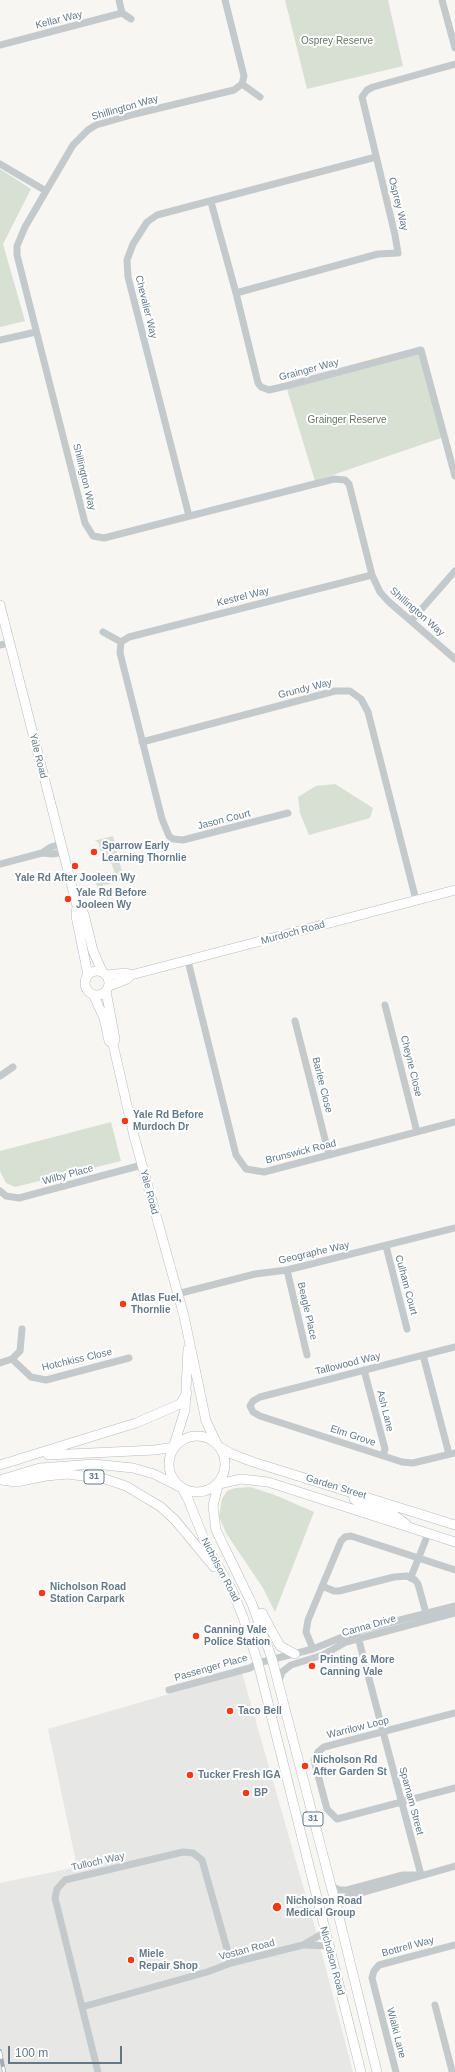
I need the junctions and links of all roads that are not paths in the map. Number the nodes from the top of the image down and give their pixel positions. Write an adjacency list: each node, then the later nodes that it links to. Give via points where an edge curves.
1 (119, 0): 4 (street)
2 (224, 0): 9 (street, via 244,76)
3 (442, 0): 7 (street)
4 (122, 13): 5 (street); 6 (street, Kellar Way)
5 (131, 19)
6 (0, 45)
7 (455, 48)
8 (455, 64): 11 (street, Osprey Way, via 373,87 363,93 361,101)
9 (242, 84): 10 (street); 13 (street, Shillington Way, via 234,90 96,125 73,145)
10 (260, 97)
11 (376, 157): 14 (street, Chevalier Way); 15 (street, Osprey Way, via 396,235 398,253 378,254)
12 (0, 164): 13 (street)
13 (46, 191): 16 (street, Shillington Way, via 17,246)
14 (211, 202): 15 (street, Grainger Way); 20 (street, Chevalier Way, via 157,215 147,222 133,244 127,266)
15 (236, 292): 18 (street, Grainger Way, via 258,383 265,389 286,386 421,350)
16 (36, 332): 17 (street); 20 (street, Shillington Way, via 88,531 93,536 104,538)
17 (0, 340)
18 (453, 461): 19 (street, Grainger Way)
19 (455, 476)
20 (188, 516): 22 (street, Shillington Way, via 334,479 345,480 349,484)
21 (455, 571): 24 (street)
22 (372, 575): 24 (street, Shillington Way, via 380,592); 27 (street, Kestrel Way, via 129,637)
23 (0, 606): 26 (main road, Yale Road)
24 (411, 621): 29 (street, Shillington Way)
25 (103, 632): 27 (street)
26 (6, 637): 28 (street); 32 (main road, Yale Road)
27 (121, 642): 30 (street, via 120,653)
28 (0, 645)
29 (455, 659)
30 (142, 742): 31 (street, Jason Court, via 166,832 173,839 183,840); 35 (street, Grundy Way, via 335,690 350,691 361,698 368,712)
31 (288, 813)
32 (62, 848): 33 (street, via 53,854 42,853); 36 (main road, Yale Road)
33 (0, 864)
34 (455, 890): 35 (main road, Murdoch Road)
35 (416, 900): 37 (main road, Murdoch Road)
36 (77, 906): 38 (main road, Yale Road, via 84,914 93,951); 39 (main road, Yale Road, via 76,916)
37 (188, 961): 40 (main road, Murdoch Road); 50 (street, Brunswick Road, via 236,1155 246,1169 264,1172)
38 (104, 973): 39 (main road, via 94,971); 40 (main road, Murdoch Road); 41 (main road)
39 (88, 975): 42 (main road, via 86,986)
40 (131, 975): 41 (main road, Murdoch Road)
41 (107, 989): 42 (main road, via 100,995); 45 (main road, Yale Road, via 115,1039)
42 (93, 994): 45 (main road, Yale Road, via 104,1018 109,1041)
43 (385, 1005): 49 (street, Cheyne Close)
44 (295, 1020): 50 (street, Barlee Close)
45 (113, 1044): 51 (main road, Yale Road)
46 (13, 1067): 47 (street)
47 (0, 1076)
48 (455, 1122): 49 (street, Brunswick Road)
49 (417, 1132): 50 (street, Brunswick Road)
50 (329, 1155)
51 (142, 1165): 52 (street, Wilby Place, via 19,1198 6,1196); 56 (main road, Yale Road)
52 (0, 1191)
53 (455, 1228): 54 (street, Geographe Way)
54 (386, 1246): 55 (street, Geographe Way); 57 (street, Culham Court)
55 (287, 1270): 56 (street, Geographe Way, via 255,1274); 61 (street, Beagle Place)
56 (177, 1294): 59 (main road, Yale Road)
57 (407, 1328)
58 (22, 1329): 63 (street, via 20,1351)
59 (188, 1338): 67 (main road, Yale Road); 69 (main road, Yale Road, via 206,1421)
60 (455, 1347): 62 (street, Tallowood Way)
61 (307, 1355)
62 (423, 1355): 66 (street, Tallowood Way); 71 (street)
63 (12, 1358): 64 (street, Hotchkiss Close, via 32,1377 46,1380); 65 (street)
64 (129, 1358)
65 (0, 1363)
66 (364, 1370): 68 (street, Tallowood Way, via 260,1397); 72 (street, Ash Lane, via 384,1449)
67 (187, 1393): 70 (main road, Yale Road, via 183,1420); 73 (main road, via 180,1404 136,1423)
68 (250, 1406): 72 (street, Elm Grove, via 253,1412 260,1416)
69 (217, 1445): 70 (main road, via 209,1438 200,1436 184,1439); 76 (main road, 31, via 224,1465); 78 (main road, Garden Street, via 244,1459)
70 (174, 1446): 73 (main road, via 155,1450 59,1453); 77 (main road, 31, via 169,1469 171,1476)
71 (452, 1454): 72 (street, Elm Grove, via 407,1463)
72 (383, 1456)
73 (19, 1459): 74 (main road)
74 (0, 1465)
75 (0, 1480): 77 (main road, 31, via 40,1468 94,1464 133,1468 154,1474); 87 (main road, 31, via 16,1482 68,1474 105,1479 126,1486 161,1507 175,1520)
76 (218, 1484): 77 (main road, 31, via 200,1493); 80 (main road, Garden Street, via 241,1479 268,1482); 85 (main road, Nicholson Road / 31, via 213,1506 216,1530)
77 (181, 1488): 87 (main road, Nicholson Road / 31, via 208,1549)
78 (353, 1493): 79 (main road, Garden Street); 80 (main road, via 354,1499 359,1503 394,1515)
79 (455, 1525)
80 (412, 1529): 81 (main road, Garden Street)
81 (428, 1534): 82 (main road, Garden Street); 83 (street)
82 (455, 1542)
83 (419, 1559): 84 (street); 86 (street); 88 (street, via 351,1536 345,1537)
84 (455, 1570)
85 (238, 1575): 94 (main road, via 249,1586 280,1646); 95 (main road, Nicholson Road / 31, via 262,1628)
86 (411, 1577): 88 (street, via 394,1576 339,1591); 90 (street, via 418,1584)
87 (229, 1584): 96 (main road, Nicholson Road / 31)
88 (322, 1586): 93 (street, via 308,1620 306,1632)
89 (455, 1606): 90 (street, Canna Drive)
90 (426, 1613): 93 (street, Canna Drive, via 357,1631)
91 (455, 1613): 92 (street, Canna Drive)
92 (358, 1637): 97 (street, Canna Drive, via 323,1654 291,1665 282,1672); 100 (street, Sparnam Street)
93 (313, 1648): 94 (street, Canna Drive)
94 (295, 1654): 95 (street, Canna Drive)
95 (272, 1659): 96 (street, Passenger Place); 97 (main road, Nicholson Road / 31)
96 (258, 1663): 98 (street, Passenger Place, via 250,1668); 107 (main road, Nicholson Road / 31)
97 (278, 1684): 105 (main road, Nicholson Road / 31)
98 (169, 1690)
99 (455, 1713): 100 (street, Warrilow Loop)
100 (382, 1732): 102 (street, Sparnam Street); 102 (street, Warrilow Loop, via 324,1747 318,1752 314,1760 327,1809 337,1819)
101 (455, 1788): 102 (street, Warrilow Loop)
102 (401, 1802): 104 (street, Sparnam Street)
103 (455, 1866): 104 (street)
104 (421, 1875): 105 (street, via 403,1875 347,1890); 106 (street, via 405,1882 347,1897)
105 (331, 1886): 106 (main road, Nicholson Road / 31)
106 (336, 1905): 118 (main road, Nicholson Road / 31)
107 (325, 1932): 108 (street, Vostan Road); 109 (main road, Nicholson Road / 31)
108 (303, 1945): 109 (street, Vostan Road); 111 (street, Vostan Road)
109 (328, 1946): 117 (main road, Nicholson Road / 31)
110 (455, 1946): 112 (street, Bottrell Way, via 379,1965 372,1978)
111 (230, 1962): 114 (street, Vostan Road, via 207,1972); 114 (street, Tulloch Way, via 202,1860 193,1853 183,1852 65,1880 57,1888 55,1898)
112 (377, 2000): 119 (street, Wialki Lane)
113 (435, 2005): 115 (street)
114 (82, 2007): 116 (street, Tulloch Way)
115 (453, 2071)
116 (98, 2072)
117 (361, 2072)
118 (377, 2072)
119 (396, 2072)

